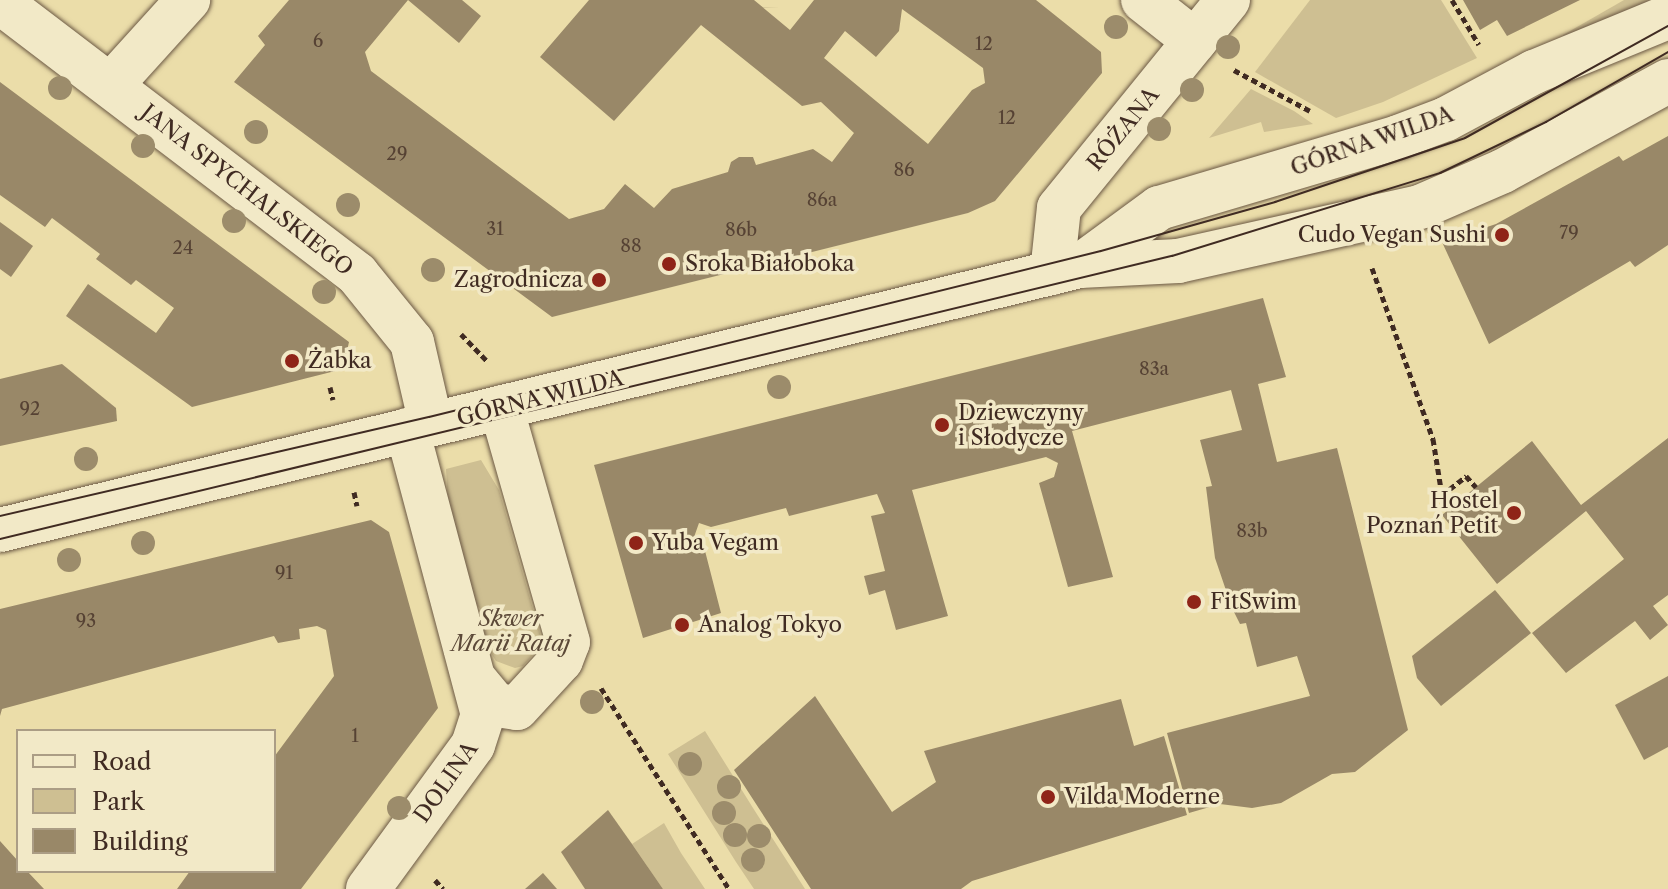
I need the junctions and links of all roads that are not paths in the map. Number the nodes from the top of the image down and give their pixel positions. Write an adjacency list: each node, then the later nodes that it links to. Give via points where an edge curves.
1 (188, 0): 8 (street)
2 (1143, 0): 6 (street)
3 (1228, 0): 6 (street, RÓŻANA)
4 (0, 2): 8 (street, JANA SPYCHALSKIEGO)
5 (1668, 17): 9 (street, GÓRNA WILDA, via 1534,72 1446,119 1159,208)
6 (1195, 41): 9 (street, RÓŻANA, via 1059,208)
7 (1668, 81): 9 (street, GÓRNA WILDA, via 1503,171 1420,207 1178,261)
8 (111, 85): 11 (street, JANA SPYCHALSKIEGO, via 357,274 412,342)
9 (1066, 270): 10 (street, GÓRNA WILDA)
10 (501, 407): 11 (street, GÓRNA WILDA); 13 (street, via 568,629 566,650 526,704 509,709 489,700)
11 (419, 427): 12 (street, GÓRNA WILDA); 13 (street, DOLINA)
12 (0, 530)
13 (474, 679): 14 (street, DOLINA, via 483,715 478,736)
14 (368, 889)

